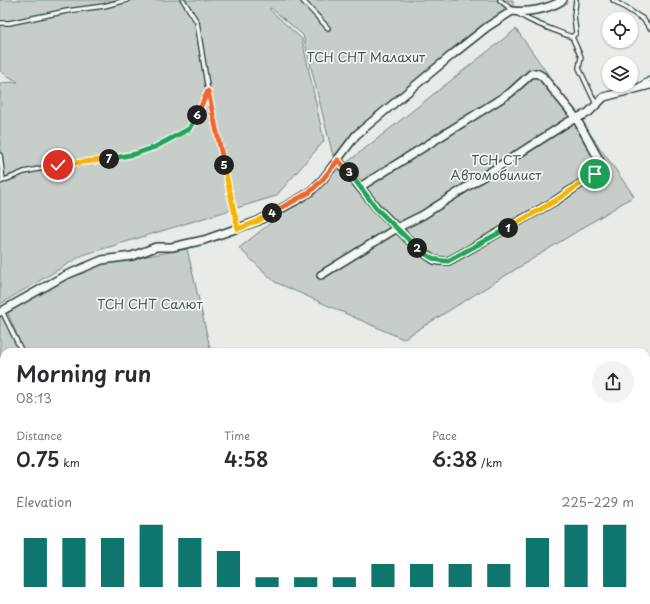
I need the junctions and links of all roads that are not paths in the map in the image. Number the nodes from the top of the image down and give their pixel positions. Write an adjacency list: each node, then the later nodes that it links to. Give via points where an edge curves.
1 (127, 0): 9 (lane)
2 (183, 0): 17 (lane, via 197,22)
3 (302, 0): 10 (lane)
4 (500, 0): 8 (lane)
5 (563, 0): 8 (street, via 556,5 523,12)
6 (576, 0): 12 (lane, via 576,33)
7 (613, 0): 11 (lane, via 643,19)
8 (512, 11): 12 (lane, via 527,20); 22 (street, via 487,27 356,135)
9 (0, 24)
10 (328, 28)
11 (650, 28)
12 (572, 37): 19 (lane, via 581,57 579,68)
13 (650, 79): 15 (lane)
14 (650, 85): 16 (street)
15 (638, 86)
16 (638, 88)
17 (208, 91): 23 (lane, via 189,129 155,147 116,158 24,172); 26 (lane)
18 (623, 92): 19 (street, via 604,97)
19 (596, 104): 20 (street, via 588,113)
20 (576, 118): 24 (street, via 540,74 534,73 510,93); 25 (street, via 423,215); 25 (street, via 602,165 595,174 555,201 448,261 434,260 417,248)
21 (0, 155): 23 (lane)
22 (338, 160): 24 (street); 26 (street, via 310,192 258,221)
23 (2, 181)
24 (360, 186): 25 (street, via 376,208)
25 (397, 228): 27 (street)
26 (238, 229): 28 (street, via 204,240 102,260 64,276)
27 (321, 275)
28 (1, 311): 29 (lane)
29 (20, 348)

